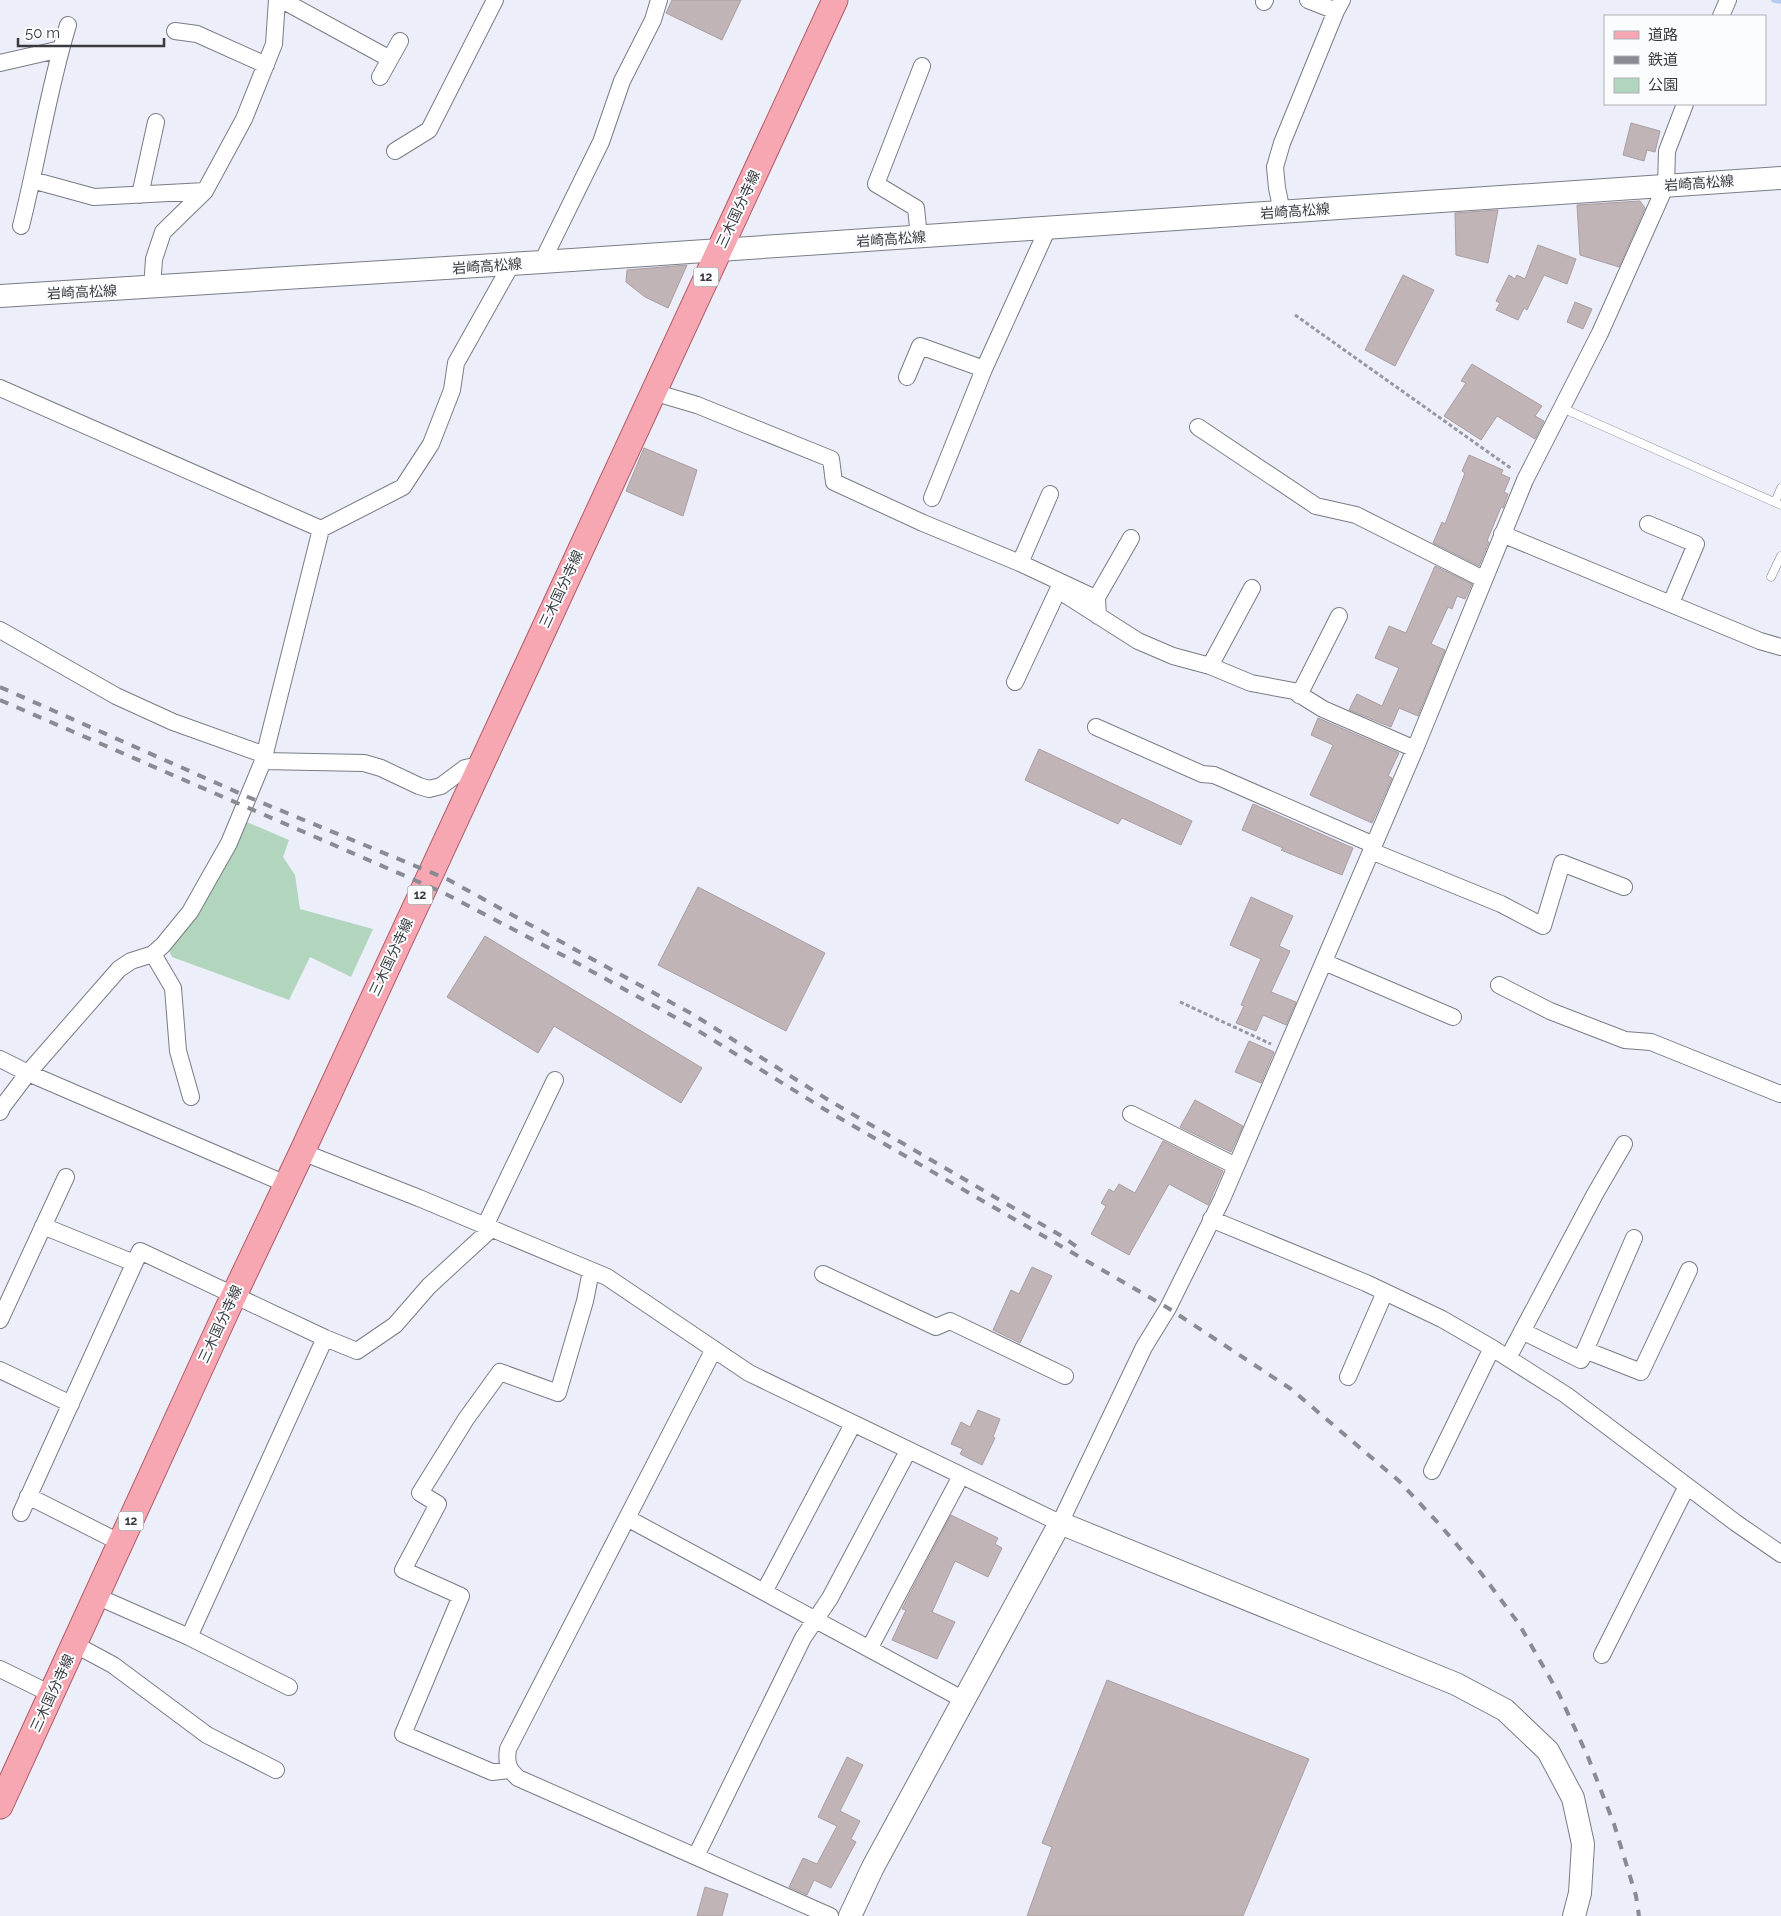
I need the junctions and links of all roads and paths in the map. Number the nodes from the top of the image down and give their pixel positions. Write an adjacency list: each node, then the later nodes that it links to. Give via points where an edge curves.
1 (277, 0): 16 (street, via 274,44)
2 (282, 0): 14 (street)
3 (495, 0): 21 (street, via 429,130)
4 (660, 0): 32 (street, via 622,81 601,142)
5 (834, 0): 31 (main road, 三木国分寺線 / 12)
6 (1308, 0): 8 (street)
7 (1728, 0): 9 (street)
8 (1339, 5): 27 (street, via 1275,167)
9 (1721, 15)
10 (68, 25): 13 (street)
11 (175, 31): 16 (street, via 197,34)
12 (400, 41): 14 (street)
13 (61, 49): 15 (street); 23 (street)
14 (390, 59): 18 (street)
15 (1, 62)
16 (266, 65): 25 (street, via 244,119)
17 (922, 66): 30 (street, via 876,184 916,208)
18 (380, 77)
19 (1685, 105): 24 (street, via 1667,151)
20 (156, 122): 26 (street)
21 (395, 151)
22 (1781, 178): 24 (main road, 岩崎高松線)
23 (32, 180): 26 (street, via 94,197); 28 (street)
24 (1666, 186): 27 (main road, 岩崎高松線); 41 (street, via 1600,333)
25 (205, 192): 26 (street); 34 (street, via 163,232 154,259)
26 (140, 195)
27 (1282, 212): 29 (main road, 岩崎高松線)
28 (20, 226)
29 (1048, 228): 30 (main road, 岩崎高松線); 37 (street)
30 (919, 237): 31 (main road, 岩崎高松線)
31 (718, 251): 32 (main road, 岩崎高松線); 40 (main road, 三木国分寺線 / 12)
32 (542, 262): 33 (main road, 岩崎高松線)
33 (512, 264): 34 (main road, 岩崎高松線); 49 (street, via 456,363 452,390 431,444 402,487)
34 (152, 288): 35 (main road, 岩崎高松線)
35 (0, 296)
36 (1295, 315): 43 (path)
37 (984, 369): 38 (street, via 920,346); 46 (street)
38 (907, 377)
39 (0, 388): 49 (street)
40 (653, 392): 53 (street, via 697,405 832,459 834,482); 69 (main road, 三木国分寺線 / 12)
41 (1562, 408): 47 (lane); 50 (street)
42 (1198, 428): 55 (street, via 1316,506 1356,514)
43 (1513, 470)
44 (1781, 488): 47 (lane)
45 (1050, 494): 53 (street)
46 (932, 498)
47 (1778, 503)
48 (1648, 524): 58 (street, via 1696,544)
49 (321, 529): 68 (street)
50 (1502, 534): 55 (street); 58 (street)
51 (1131, 538): 57 (street)
52 (1781, 556): 54 (lane)
53 (1020, 563): 57 (street)
54 (1771, 577)
55 (1483, 579): 67 (street)
56 (1252, 588): 63 (street)
57 (1096, 599): 59 (street)
58 (1671, 603): 62 (street)
59 (1098, 616): 63 (street, via 1138,641 1173,656); 64 (street, via 1058,590)
60 (1339, 616): 65 (street)
61 (0, 630): 68 (street, via 116,696)
62 (1781, 648)
63 (1210, 666): 65 (street, via 1251,683 1294,691)
64 (1015, 682)
65 (1299, 695): 67 (street)
66 (1096, 727): 70 (street, via 1202,774 1214,775)
67 (1415, 749): 70 (street)
68 (264, 758): 69 (street, via 364,763 429,789 441,786 465,768); 72 (street, via 230,843 190,912)
69 (480, 765): 86 (main road, 三木国分寺線 / 12)
70 (1373, 848): 71 (street, via 1502,904 1543,926 1562,863); 73 (street)
71 (1624, 887)
72 (153, 954): 79 (street, via 118,968); 82 (street, via 173,988 178,1051)
73 (1324, 962): 76 (street); 77 (street)
74 (1499, 985): 81 (street, via 1550,1011 1625,1040 1651,1042)
75 (1180, 1002): 77 (path)
76 (1453, 1017)
77 (1285, 1050): 87 (street)
78 (0, 1059): 79 (street)
79 (28, 1073): 83 (street); 89 (street)
80 (555, 1080): 92 (street)
81 (1781, 1094)
82 (191, 1097)
83 (0, 1112)
84 (1131, 1114): 87 (street)
85 (1624, 1144): 101 (street)
86 (302, 1152): 89 (main road, 三木国分寺線 / 12); 92 (street)
87 (1236, 1166): 90 (street)
88 (66, 1177): 91 (street)
89 (286, 1184): 99 (main road, 三木国分寺線 / 12)
90 (1211, 1219): 98 (street); 119 (street, via 1168,1308 1116,1403)
91 (43, 1226): 94 (street); 100 (street)
92 (488, 1228): 96 (street); 102 (street, via 429,1286 395,1326 357,1351)
93 (1634, 1238): 105 (street)
94 (134, 1263): 99 (street, via 140,1251); 110 (street)
95 (1689, 1270): 105 (street, via 1641,1372)
96 (591, 1271): 104 (street, via 607,1277); 134 (street, via 558,1394 500,1372 420,1493 438,1504 403,1570 461,1596 403,1734 492,1772)
97 (823, 1274): 108 (street, via 936,1327 950,1321)
98 (1385, 1292): 103 (street, via 1442,1319); 109 (street)
99 (234, 1294): 102 (street); 120 (main road, 三木国分寺線 / 12)
100 (0, 1320)
101 (1522, 1331): 105 (street, via 1581,1360); 106 (street)
102 (325, 1338): 125 (street)
103 (1492, 1348): 106 (street); 113 (street)
104 (714, 1349): 111 (street, via 749,1373); 118 (street)
105 (1585, 1350)
106 (1508, 1358): 115 (street, via 1566,1395)
107 (0, 1370): 110 (street)
108 (1065, 1376)
109 (1348, 1377)
110 (71, 1404): 116 (street)
111 (853, 1424): 112 (street); 122 (street)
112 (908, 1451): 114 (street); 124 (street)
113 (1432, 1471)
114 (961, 1476): 119 (street); 127 (street)
115 (1687, 1486): 121 (street); 128 (street)
116 (28, 1496): 117 (street); 120 (street)
117 (21, 1513)
118 (627, 1518): 122 (street); 134 (street, via 508,1749 506,1761)
119 (1060, 1523): 132 (main road); 139 (main road, via 1456,1684 1505,1710 1548,1751 1573,1798 1583,1844 1580,1892)
120 (121, 1542): 123 (main road, 三木国分寺線 / 12)
121 (1781, 1554)
122 (764, 1592): 124 (street)
123 (96, 1596): 125 (street); 126 (main road, 三木国分寺線 / 12)
124 (816, 1620): 127 (street); 136 (street, via 803,1638)
125 (189, 1637): 130 (street)
126 (74, 1644): 131 (main road, 三木国分寺線 / 12); 133 (street, via 113,1665 207,1735)
127 (869, 1649): 132 (street)
128 (1602, 1655)
129 (0, 1669): 131 (street)
130 (289, 1687)
131 (51, 1694): 135 (main road, 三木国分寺線 / 12)
132 (964, 1700): 138 (main road, via 873,1866)
133 (276, 1770)
134 (510, 1770): 136 (street, via 518,1778)
135 (0, 1806)
136 (696, 1856): 137 (street)
137 (830, 1916)
138 (850, 1916)
139 (1574, 1916)

